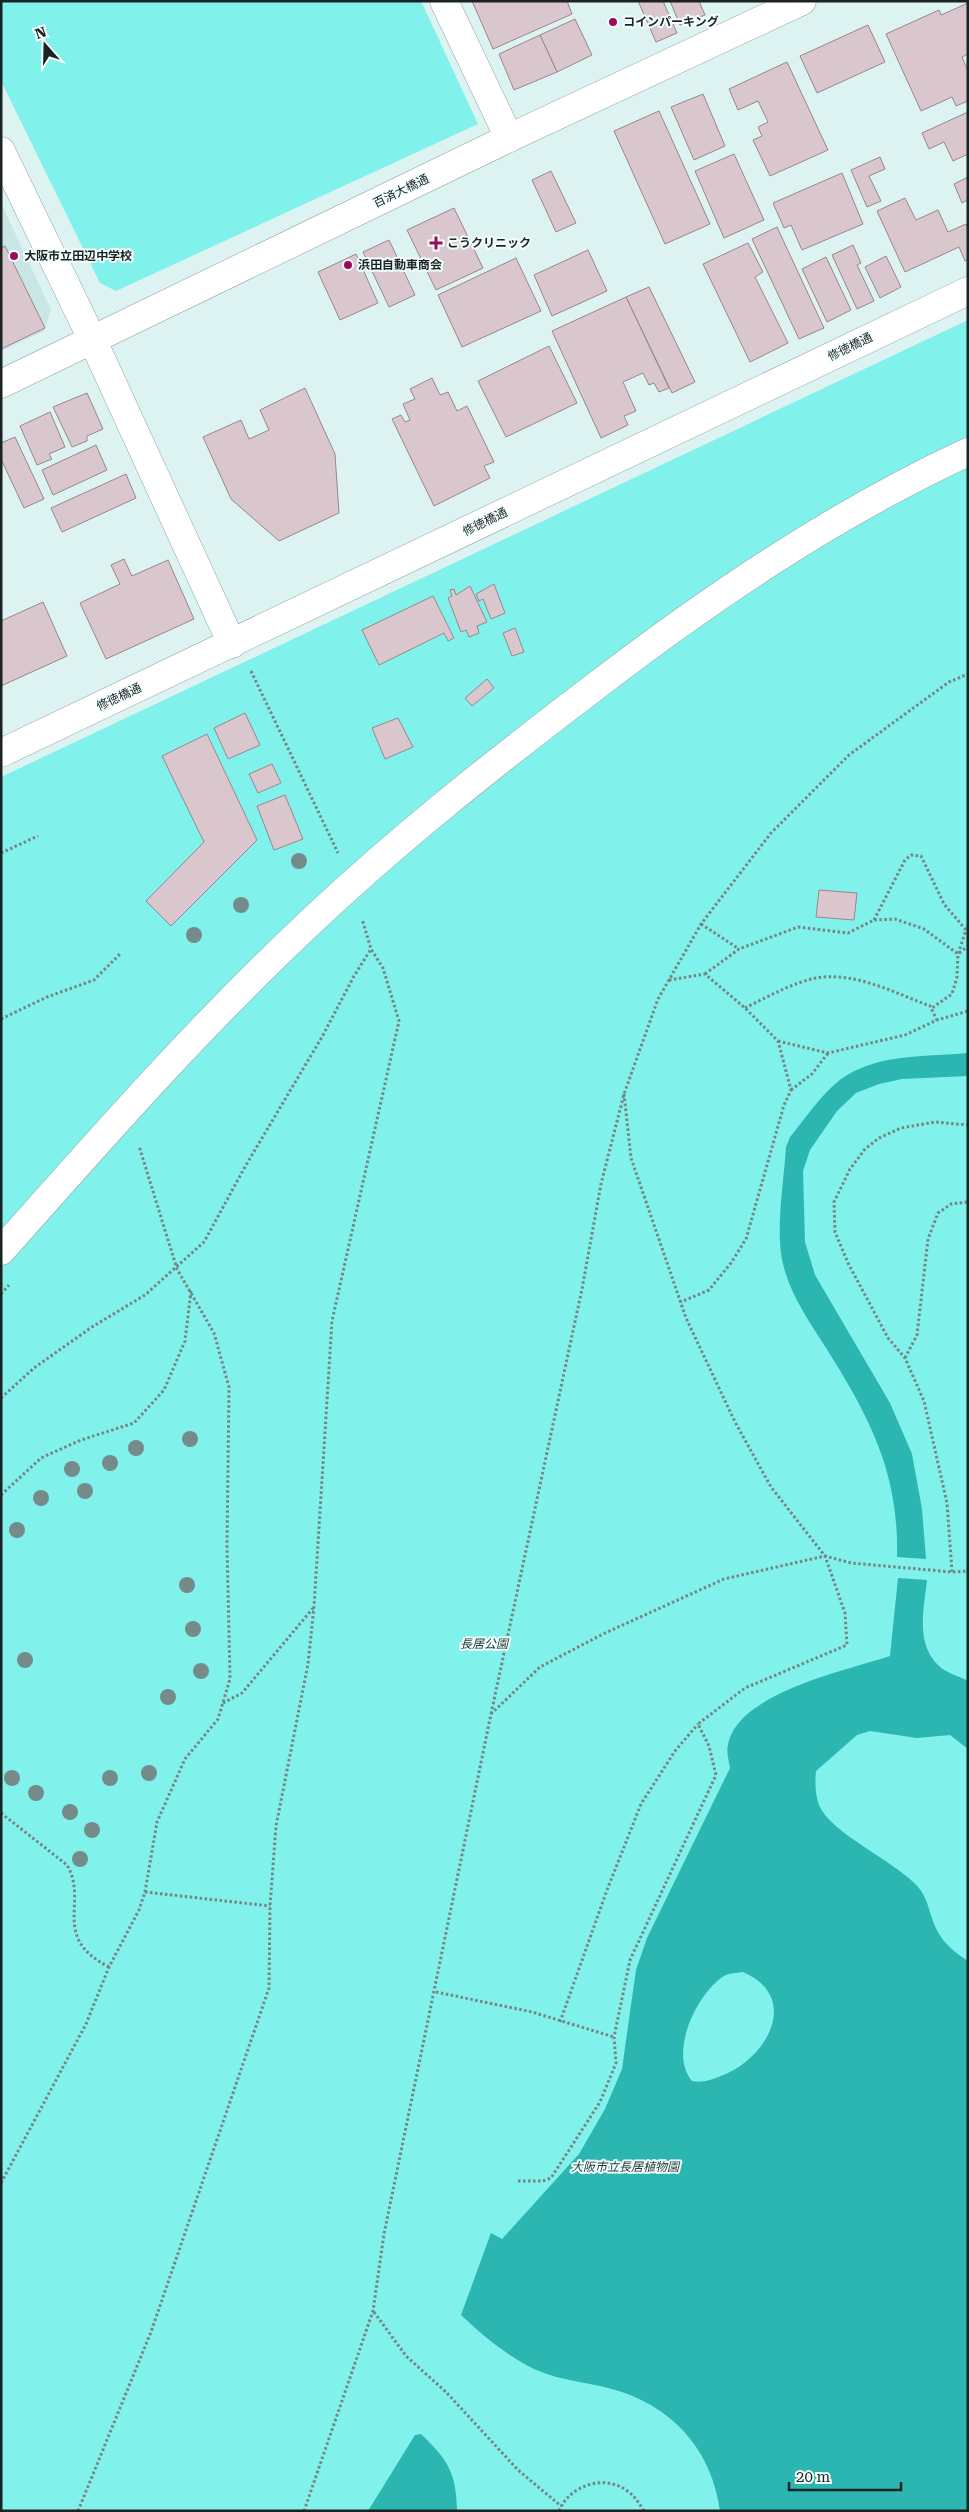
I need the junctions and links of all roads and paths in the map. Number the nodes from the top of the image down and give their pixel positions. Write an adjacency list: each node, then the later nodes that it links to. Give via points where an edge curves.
1 (444, 1): 3 (street)
2 (802, 1): 3 (street, 百済大橋通)
3 (509, 138): 6 (street, 百済大橋通)
4 (1, 151): 6 (street)
5 (968, 291): 9 (street, 修徳橋通)
6 (93, 341): 7 (street, 百済大橋通); 9 (street)
7 (1, 384)
8 (968, 452): 38 (street, via 845,515 674,627 463,787 356,879 239,992 120,1117)
9 (232, 644): 12 (street, 修徳橋通)
10 (249, 667): 15 (path)
11 (968, 674): 18 (path, via 949,682 849,755 771,833)
12 (1, 753)
13 (38, 836): 14 (path)
14 (1, 853)
15 (338, 853)
16 (354, 920): 20 (path, via 360,914)
17 (874, 920): 21 (path, via 848,933 798,927); 23 (path, via 895,919 924,929); 23 (path, via 905,860 912,855 921,856 944,904 966,930)
18 (701, 924): 21 (path); 25 (path)
19 (968, 946): 23 (path)
20 (371, 949): 39 (path, via 204,1242); 50 (path, via 383,968 399,1021 332,1321)
21 (739, 949): 24 (path)
22 (120, 953): 29 (path, via 94,980 48,997)
23 (958, 954): 27 (path, via 952,994)
24 (705, 974): 25 (path); 26 (path)
25 (668, 980): 34 (path)
26 (746, 1008): 27 (path, via 815,978 839,977 868,984); 31 (path)
27 (932, 1008): 30 (path)
28 (968, 1011): 30 (path)
29 (1, 1020)
30 (937, 1020): 32 (path, via 905,1035)
31 (778, 1040): 32 (path); 33 (path)
32 (828, 1053): 33 (path, via 812,1074)
33 (791, 1090): 43 (path, via 746,1239 709,1290)
34 (624, 1094): 43 (path, via 631,1158); 52 (path, via 600,1184 582,1290)
35 (968, 1125): 44 (path, via 935,1122 901,1128 879,1138 865,1149 850,1169 834,1202 835,1232 848,1264 888,1338)
36 (131, 1150): 39 (path, via 138,1143)
37 (968, 1202): 44 (path, via 950,1204 938,1213 928,1239 917,1335)
38 (1, 1251)
39 (177, 1269): 41 (path); 45 (path, via 145,1295 34,1368)
40 (11, 1282): 42 (path)
41 (191, 1291): 46 (path, via 185,1341 164,1390 134,1423 81,1440 41,1458); 51 (path, via 214,1333 229,1387 227,1545 230,1679)
42 (1, 1294)
43 (681, 1302): 47 (path, via 735,1422 771,1487)
44 (905, 1358): 49 (path, via 924,1401 946,1503)
45 (1, 1398)
46 (1, 1495)
47 (825, 1556): 49 (path, via 851,1563); 52 (path, via 724,1579 603,1634 540,1667); 53 (path, via 845,1614 847,1645 744,1688)
48 (968, 1571): 49 (path)
49 (952, 1572)
50 (314, 1607): 51 (path, via 242,1693); 56 (path, via 308,1664 276,1826)
51 (222, 1704): 55 (path, via 218,1719 186,1759 157,1822)
52 (491, 1714): 58 (path)
53 (698, 1724): 59 (path, via 641,1804); 60 (path, via 709,1746 716,1775 630,1960)
54 (1, 1813): 57 (path, via 67,1866 73,1876 73,1918 82,1948 94,1960)
55 (145, 1892): 56 (path); 57 (path)
56 (270, 1906): 65 (path, via 269,1988 151,2332)
57 (109, 1967): 62 (path, via 86,2024)
58 (436, 1992): 59 (path, via 532,2012); 63 (path, via 384,2234)
59 (560, 2022): 60 (path)
60 (614, 2037): 61 (path, via 616,2063 600,2102 572,2147 551,2178)
61 (518, 2182)
62 (1, 2183)
63 (373, 2312): 64 (path, via 406,2356 446,2392 518,2470); 66 (path)
64 (561, 2506): 67 (path); 68 (path, via 583,2486 597,2483 625,2489)
65 (78, 2511)
66 (304, 2511)
67 (559, 2511)
68 (644, 2511)

